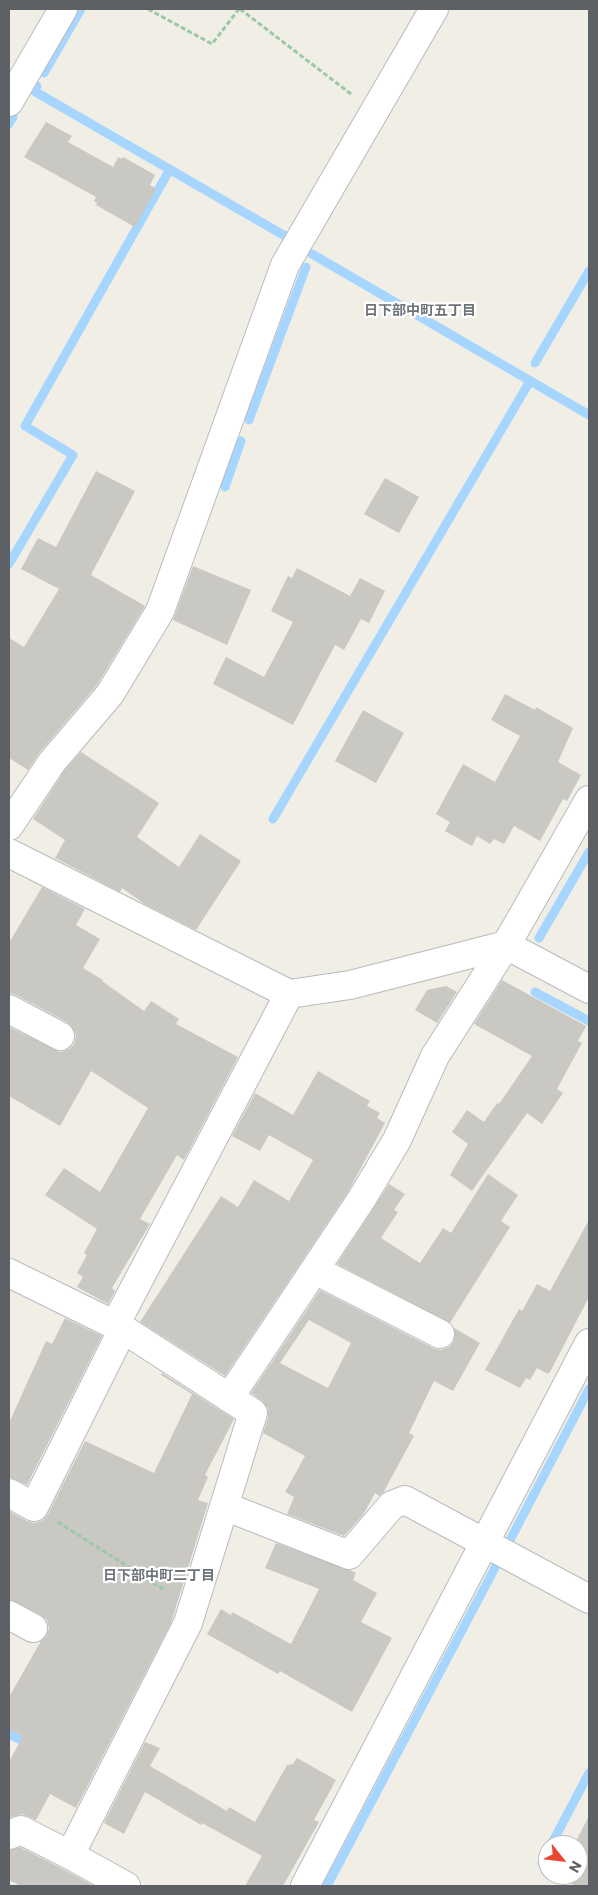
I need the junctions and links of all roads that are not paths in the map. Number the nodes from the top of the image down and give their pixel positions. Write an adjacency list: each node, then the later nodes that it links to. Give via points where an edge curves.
1 (62, 9): 3 (street)
2 (434, 9): 6 (street, via 285,265 160,612 110,694 52,762)
3 (18, 64): 4 (street)
4 (9, 102)
5 (589, 800): 8 (street)
6 (9, 826)
7 (10, 856): 10 (street)
8 (506, 945): 9 (street); 10 (street, via 350,984); 13 (street, via 435,1056 397,1140)
9 (589, 989)
10 (289, 994): 15 (street)
11 (9, 1009): 12 (street)
12 (60, 1036)
13 (315, 1270): 16 (street); 18 (street)
14 (9, 1273): 15 (street)
15 (119, 1327): 18 (street); 19 (street, via 34,1507)
16 (440, 1334)
17 (585, 1360): 21 (street)
18 (229, 1398): 20 (street, via 253,1413)
19 (9, 1493)
20 (224, 1506): 21 (street, via 349,1555 392,1505 406,1500); 26 (street, via 188,1623)
21 (484, 1544): 22 (street); 28 (street)
22 (589, 1599)
23 (9, 1615): 24 (street)
24 (33, 1628)
25 (9, 1835): 26 (street, via 21,1830)
26 (70, 1855): 27 (street)
27 (126, 1886)
28 (306, 1886)

